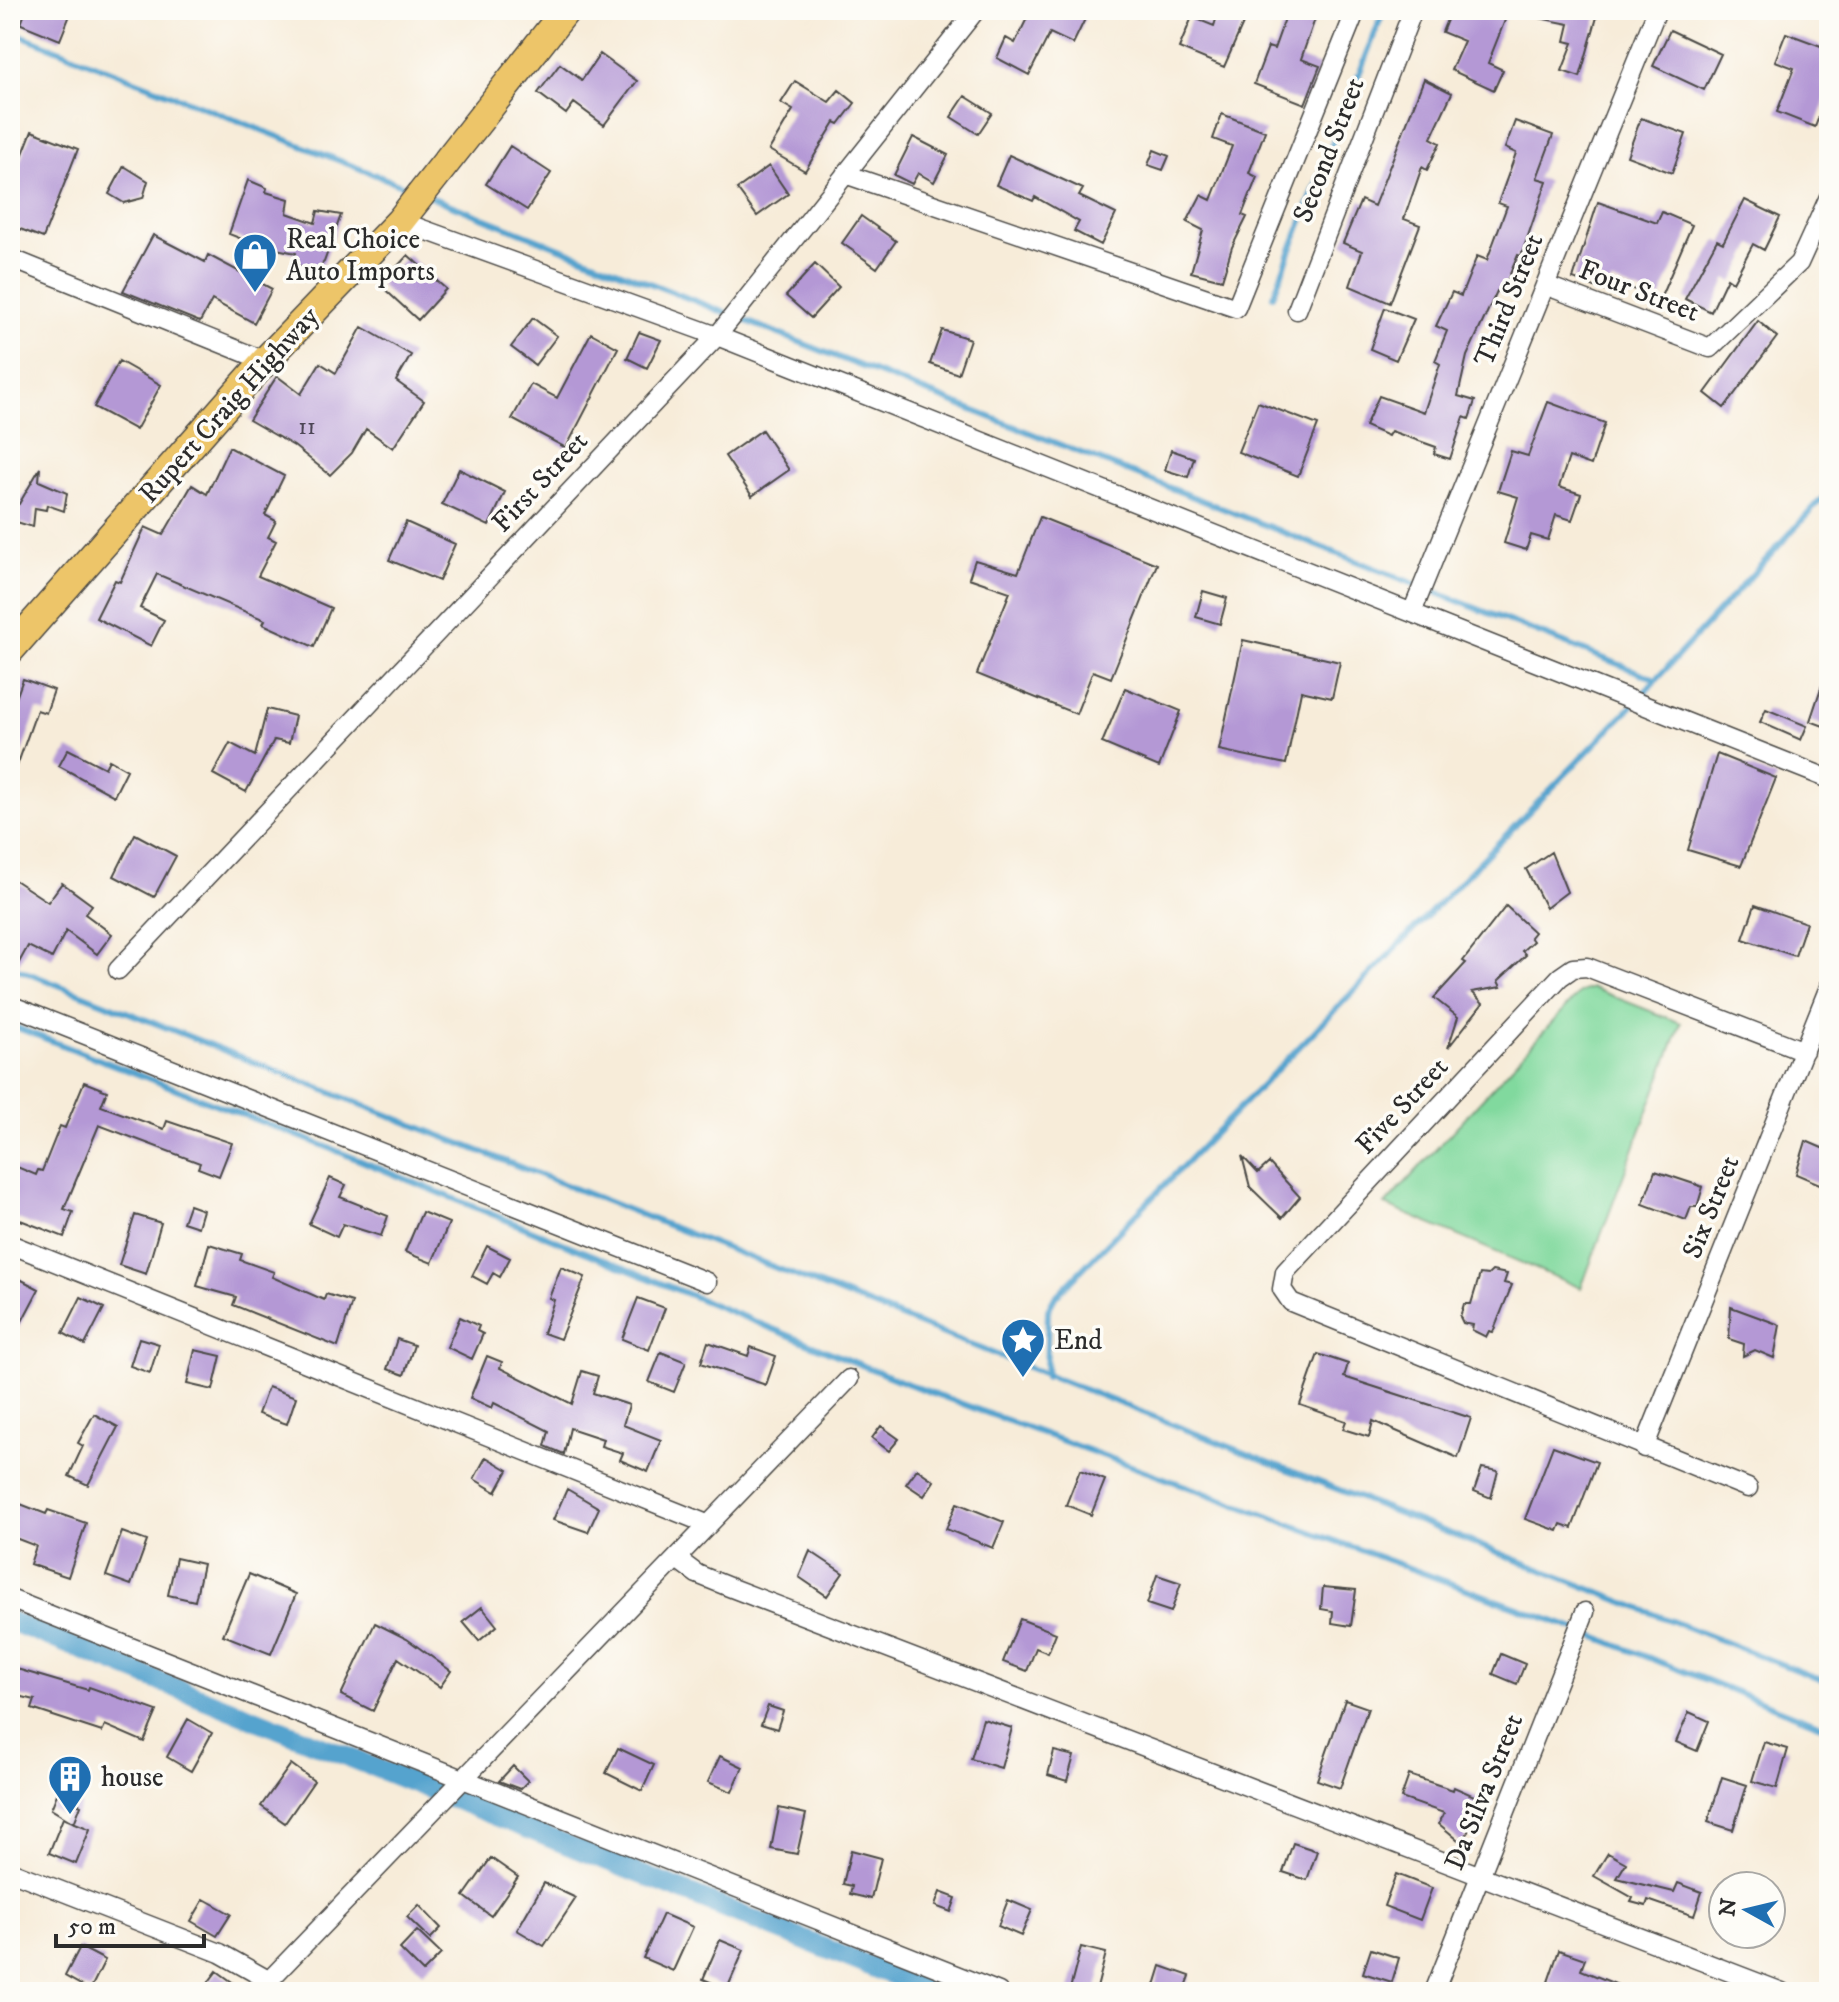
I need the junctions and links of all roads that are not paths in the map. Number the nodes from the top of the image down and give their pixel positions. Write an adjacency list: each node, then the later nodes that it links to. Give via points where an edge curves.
1 (566, 10): 8 (main road, Rupert Craig Highway)
2 (976, 10): 6 (street, First Street)
3 (1356, 10): 6 (street, Second Street, via 1236,308)
4 (1413, 10): 11 (street, Second Street)
5 (1657, 10): 10 (street, Third Street)
6 (845, 174): 12 (street, First Street)
7 (1829, 197): 10 (street, Four Street, via 1799,263 1710,348)
8 (400, 221): 12 (street); 13 (main road, Rupert Craig Highway)
9 (10, 258): 13 (street)
10 (1545, 285): 14 (street, Third Street)
11 (1297, 310)
12 (717, 336): 14 (street); 17 (street, First Street)
13 (265, 361): 15 (main road, Rupert Craig Highway)
14 (1413, 610): 16 (street)
15 (10, 650)
16 (1829, 779)
17 (118, 970)
18 (1829, 987): 20 (street, Six Street)
19 (10, 1005): 22 (street)
20 (1804, 1051): 24 (street, Six Street); 24 (street, Five Street, via 1587,967 1573,968 1285,1272 1282,1289 1291,1302)
21 (10, 1244): 26 (street)
22 (707, 1282)
23 (849, 1379): 26 (street)
24 (1644, 1448): 25 (street)
25 (1748, 1488)
26 (707, 1524): 27 (street)
27 (677, 1559): 30 (street); 32 (street, via 729,1587)
28 (10, 1599): 30 (street)
29 (1585, 1612): 32 (street, Da Silva Street)
30 (465, 1779): 33 (street); 34 (street)
31 (10, 1871): 33 (street, via 220,1953)
32 (1481, 1874): 35 (street, Da Silva Street); 36 (street)
33 (263, 1986)
34 (999, 1992)
35 (1434, 1992)
36 (1782, 1992)

